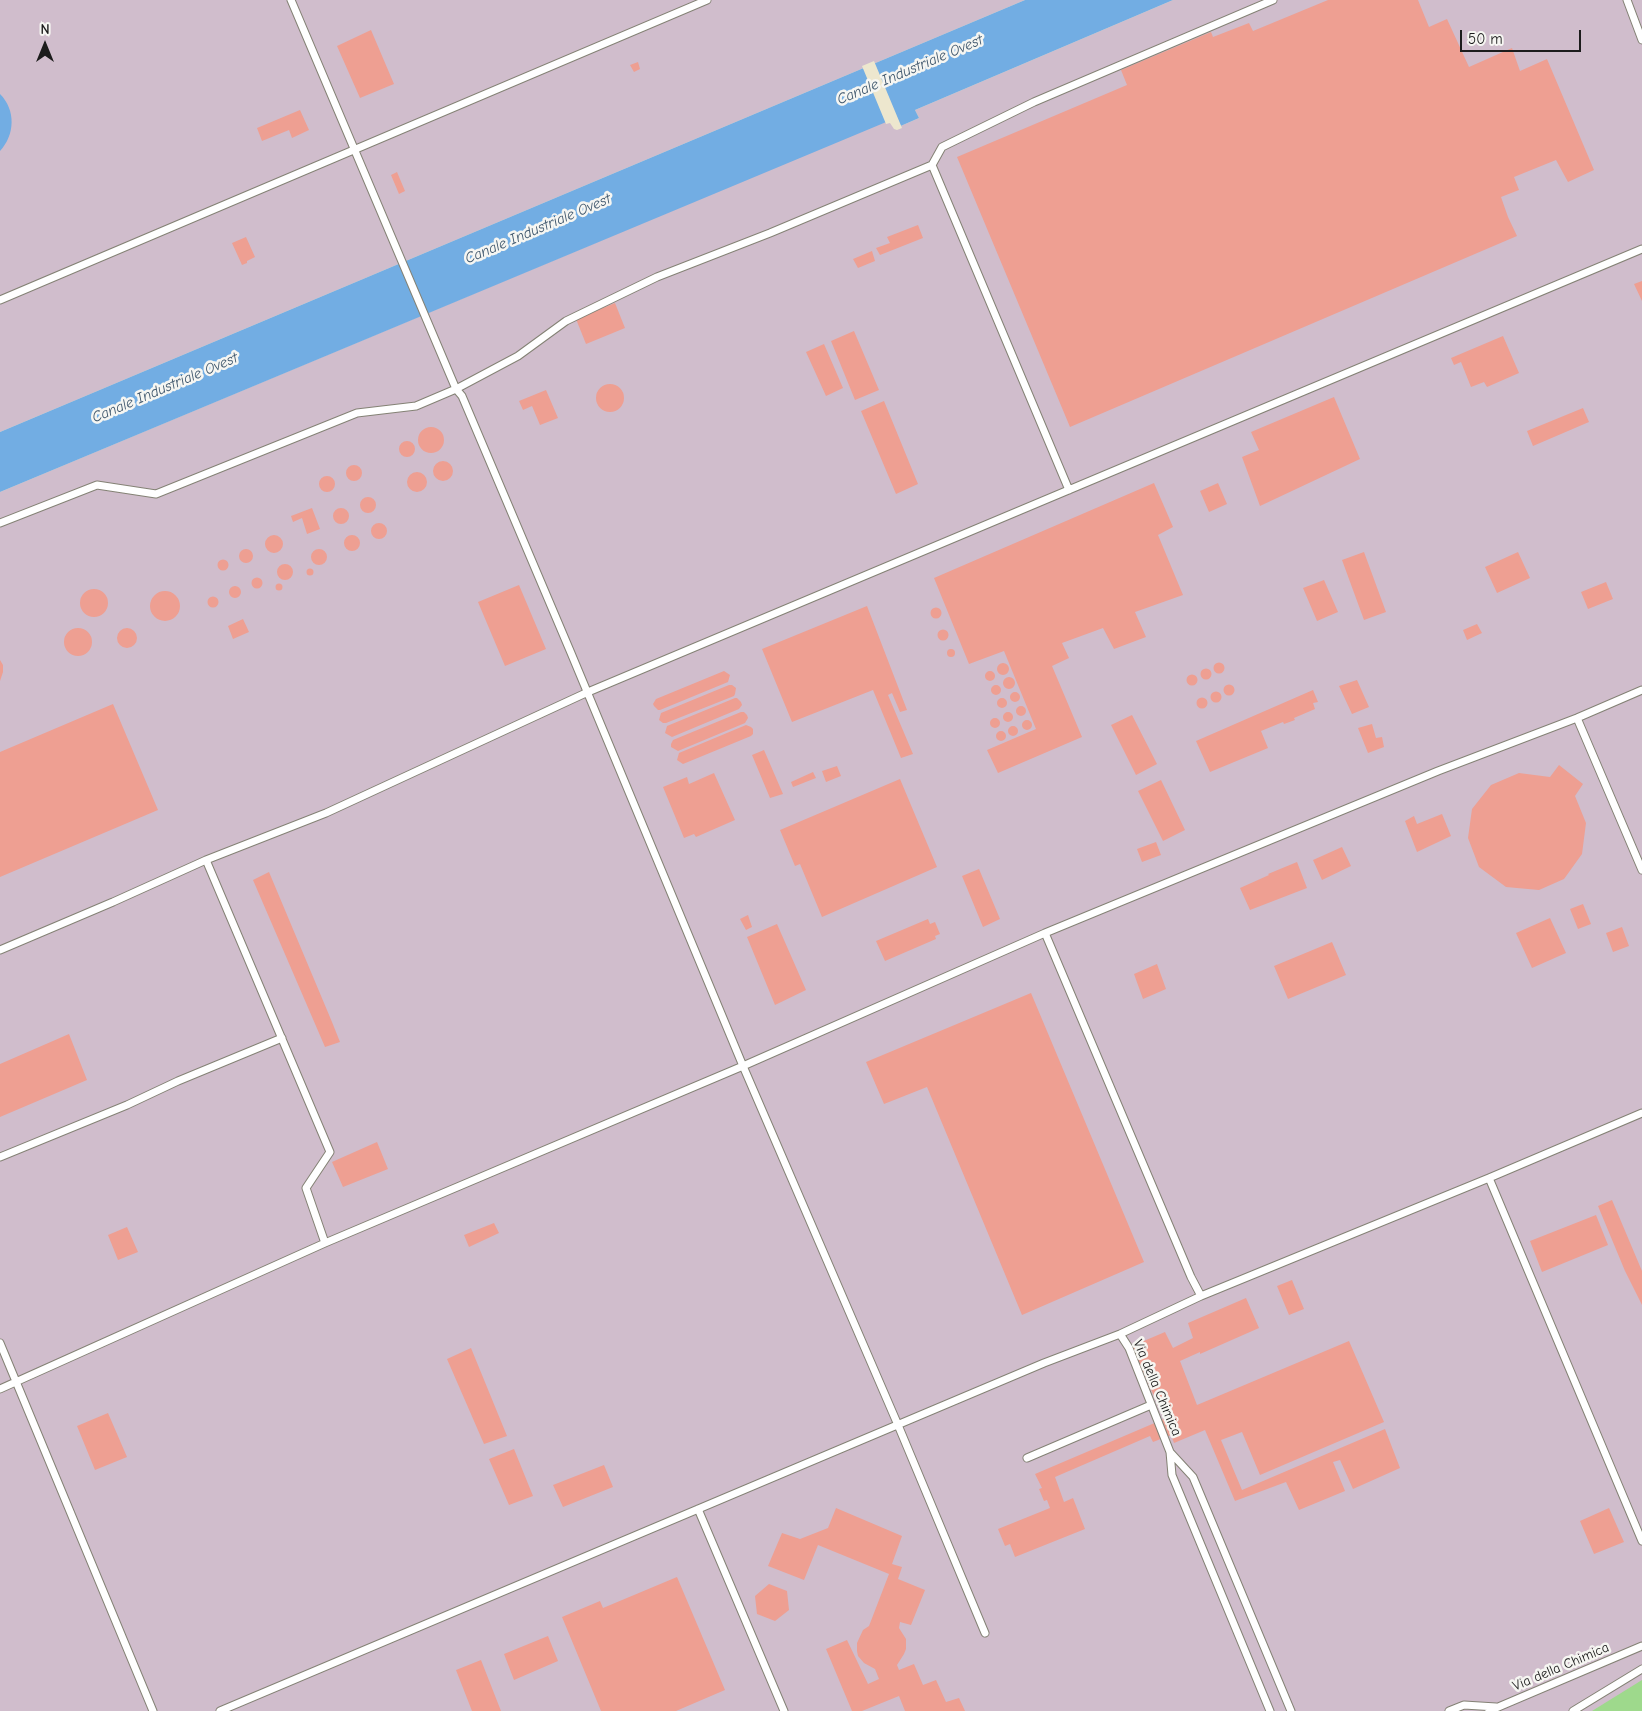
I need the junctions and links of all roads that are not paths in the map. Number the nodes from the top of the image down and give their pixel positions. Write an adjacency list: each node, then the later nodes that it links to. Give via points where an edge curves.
1 (291, 0): 6 (lane)
2 (707, 0): 6 (lane)
3 (1272, 0): 7 (lane, via 1034,102 942,147)
4 (1626, 0): 5 (lane)
5 (1642, 40)
6 (354, 150): 9 (lane); 10 (lane)
7 (932, 165): 10 (lane, via 657,277 566,321 518,356); 11 (lane)
8 (1642, 249): 11 (lane)
9 (0, 300)
10 (456, 389): 12 (lane, via 416,406 357,412 156,494 98,485); 14 (lane, via 462,396)
11 (1069, 490): 14 (lane)
12 (0, 523)
13 (1642, 690): 15 (lane)
14 (588, 692): 16 (lane, via 326,813); 21 (lane)
15 (1577, 718): 17 (lane); 18 (lane, via 1438,771)
16 (206, 860): 19 (lane); 20 (lane)
17 (1642, 870)
18 (1045, 933): 21 (lane); 26 (lane)
19 (0, 950)
20 (282, 1038): 23 (lane); 25 (lane, via 330,1152 306,1188)
21 (743, 1066): 25 (lane); 32 (lane)
22 (1642, 1113): 24 (lane)
23 (0, 1157)
24 (1489, 1178): 26 (lane); 36 (lane)
25 (325, 1243): 29 (lane)
26 (1201, 1296): 27 (lane)
27 (1120, 1334): 31 (lane, Via della Chimica, via 1129,1348); 32 (lane)
28 (0, 1343): 29 (lane)
29 (16, 1382): 30 (lane); 41 (lane)
30 (0, 1389)
31 (1151, 1405): 33 (lane, Via della Chimica); 34 (lane)
32 (898, 1424): 35 (lane); 37 (lane)
33 (1170, 1452): 44 (lane, via 1172,1475); 45 (lane, via 1193,1477)
34 (1027, 1458)
35 (698, 1509): 42 (lane); 43 (lane)
36 (1642, 1541)
37 (985, 1633)
38 (1642, 1646): 40 (lane, Via della Chimica)
39 (1642, 1669): 48 (lane)
40 (1499, 1707): 46 (lane, via 1464,1705); 47 (lane, Via della Chimica)
41 (153, 1711)
42 (220, 1711)
43 (784, 1711)
44 (1270, 1711)
45 (1291, 1711)
46 (1449, 1711)
47 (1489, 1711)
48 (1573, 1711)

